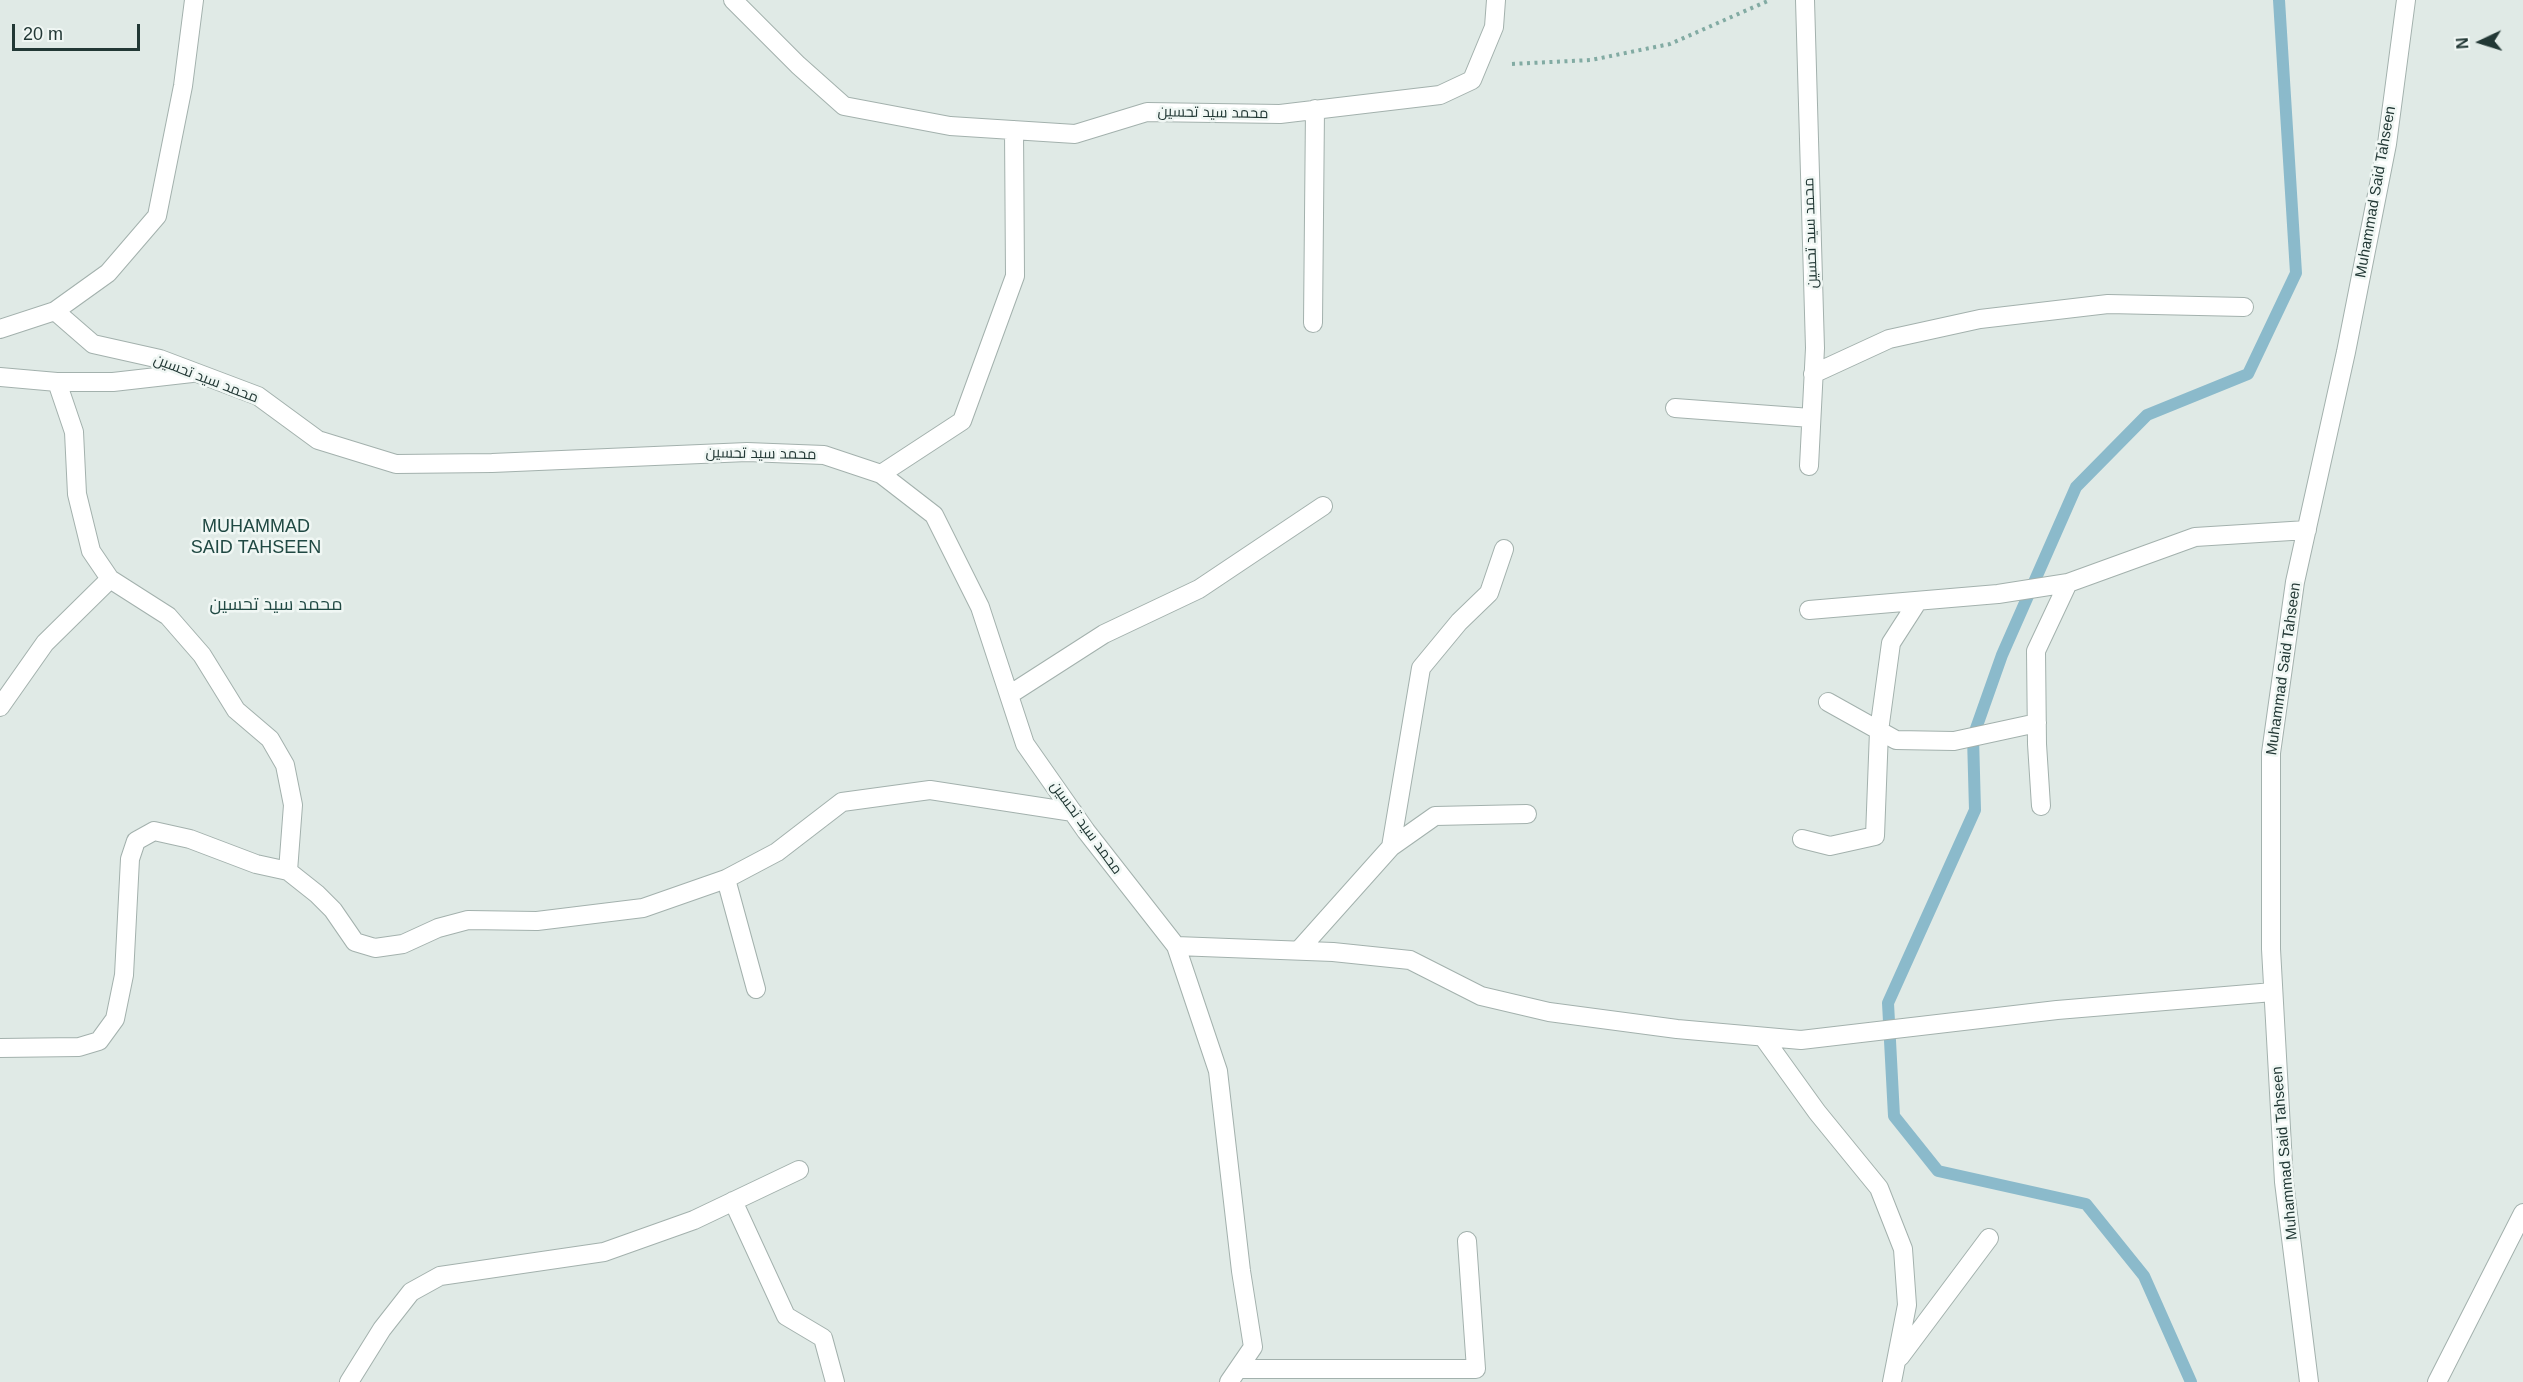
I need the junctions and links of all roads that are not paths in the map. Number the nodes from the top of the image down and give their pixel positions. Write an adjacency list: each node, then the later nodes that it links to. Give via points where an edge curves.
1 (194, 0): 9 (street, via 183,86 158,216 108,273)
2 (733, 0): 7 (street, محمد سید تحسین, via 844,106 950,126)
3 (1496, 0): 6 (street, محمد سید تحسین, via 1494,27 1472,80 1440,95)
4 (1805, 0): 13 (street, محمد سید تحسین)
5 (2406, 0): 21 (street, Muhammad Said Tahseen, via 2387,144)
6 (1315, 109): 7 (street, محمد سید تحسین, via 1280,114 1147,112 1075,134); 10 (street)
7 (1014, 130): 19 (street, via 1015,276 963,421)
8 (2244, 307): 13 (street, via 2108,304 1980,319 1889,339)
9 (55, 312): 11 (street); 12 (street, محمد سید تحسین, via 93,344 160,359)
10 (1313, 323)
11 (0, 329)
12 (195, 372): 15 (street, via 113,382); 19 (street, محمد سید تحسین, via 258,396 318,440 396,464 747,452 824,455)
13 (1814, 374): 17 (street, محمد سید تحسین)
14 (0, 377): 15 (street)
15 (57, 382): 23 (street, via 74,432 77,494 91,551)
16 (1675, 408): 17 (street)
17 (1811, 418): 18 (street, محمد سید تحسین)
18 (1809, 466)
19 (881, 474): 27 (street, محمد سید تحسین, via 934,515 980,607)
20 (1323, 506): 27 (street, via 1199,589 1104,633)
21 (2307, 530): 24 (street, via 2195,537); 42 (street, Muhammad Said Tahseen, via 2295,582 2271,753)
22 (1504, 549): 36 (street, via 1489,593 1421,668)
23 (110, 579): 29 (street, via 45,643); 37 (street, via 168,616 202,655 236,710 270,739 285,765 292,805)
24 (2068, 583): 25 (street); 30 (street, via 2036,651)
25 (1918, 601): 26 (street); 31 (street, via 1891,642)
26 (1809, 610)
27 (1009, 695): 33 (street, محمد سید تحسین, via 1025,744)
28 (1828, 702): 31 (street)
29 (0, 707)
30 (2037, 723): 31 (street, via 1954,741 1896,740); 32 (street)
31 (1879, 731): 35 (street, via 1875,836 1830,846)
32 (2041, 806)
33 (1073, 812): 38 (street, via 930,790 842,802 777,852); 39 (street, محمد سید تحسین)
34 (1527, 814): 36 (street, via 1435,816)
35 (1802, 839)
36 (1391, 847): 40 (street)
37 (288, 871): 38 (street, via 333,910 355,942 375,948 402,944 468,920 537,921 643,908); 44 (street, via 154,831 136,841 130,859 124,975 115,1019 99,1041 79,1047)
38 (726, 879): 41 (street)
39 (1176, 946): 40 (street); 51 (street, محمد سید تحسین, via 1218,1071 1253,1347)
40 (1299, 950): 43 (street, via 1410,960 1481,996 1549,1012)
41 (756, 989)
42 (2273, 992): 43 (street, via 2057,1010 1801,1040); 55 (street, Muhammad Said Tahseen, via 2284,1182)
43 (1763, 1036): 50 (street, via 1817,1112 1879,1188 1903,1249 1907,1305)
44 (0, 1048)
45 (799, 1170): 46 (street)
46 (733, 1201): 52 (street, via 694,1220 604,1252 440,1276 411,1292); 53 (street, via 786,1316 823,1338)
47 (2523, 1213): 56 (street)
48 (1989, 1239): 50 (street)
49 (1467, 1241): 51 (street, via 1476,1369)
50 (1898, 1360): 54 (street)
51 (1233, 1376)
52 (349, 1382)
53 (835, 1382)
54 (1892, 1382)
55 (2309, 1382)
56 (2437, 1382)

